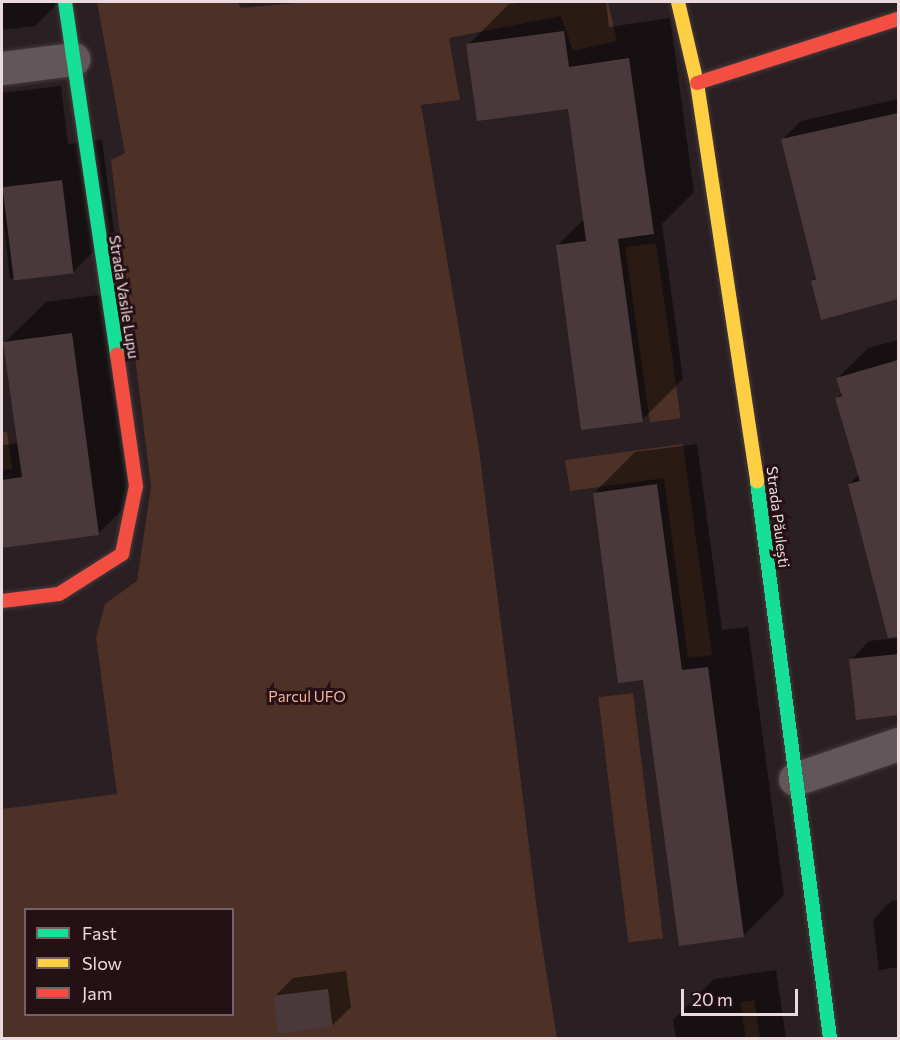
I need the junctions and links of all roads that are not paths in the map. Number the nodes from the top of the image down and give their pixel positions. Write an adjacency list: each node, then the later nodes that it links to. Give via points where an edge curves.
1 (65, 2): 4 (main road, Strada Vasile Lupu)
2 (678, 2): 6 (main road, Strada Păulești)
3 (898, 19): 6 (main road)
4 (73, 59): 5 (street); 7 (main road, Strada Vasile Lupu, via 136,486 122,554 87,580 59,594)
5 (2, 68)
6 (697, 83): 9 (main road, Strada Păulești, via 742,367)
7 (2, 601)
8 (898, 744): 9 (street)
9 (795, 779): 10 (main road, Strada Păulești)
10 (830, 1038)

